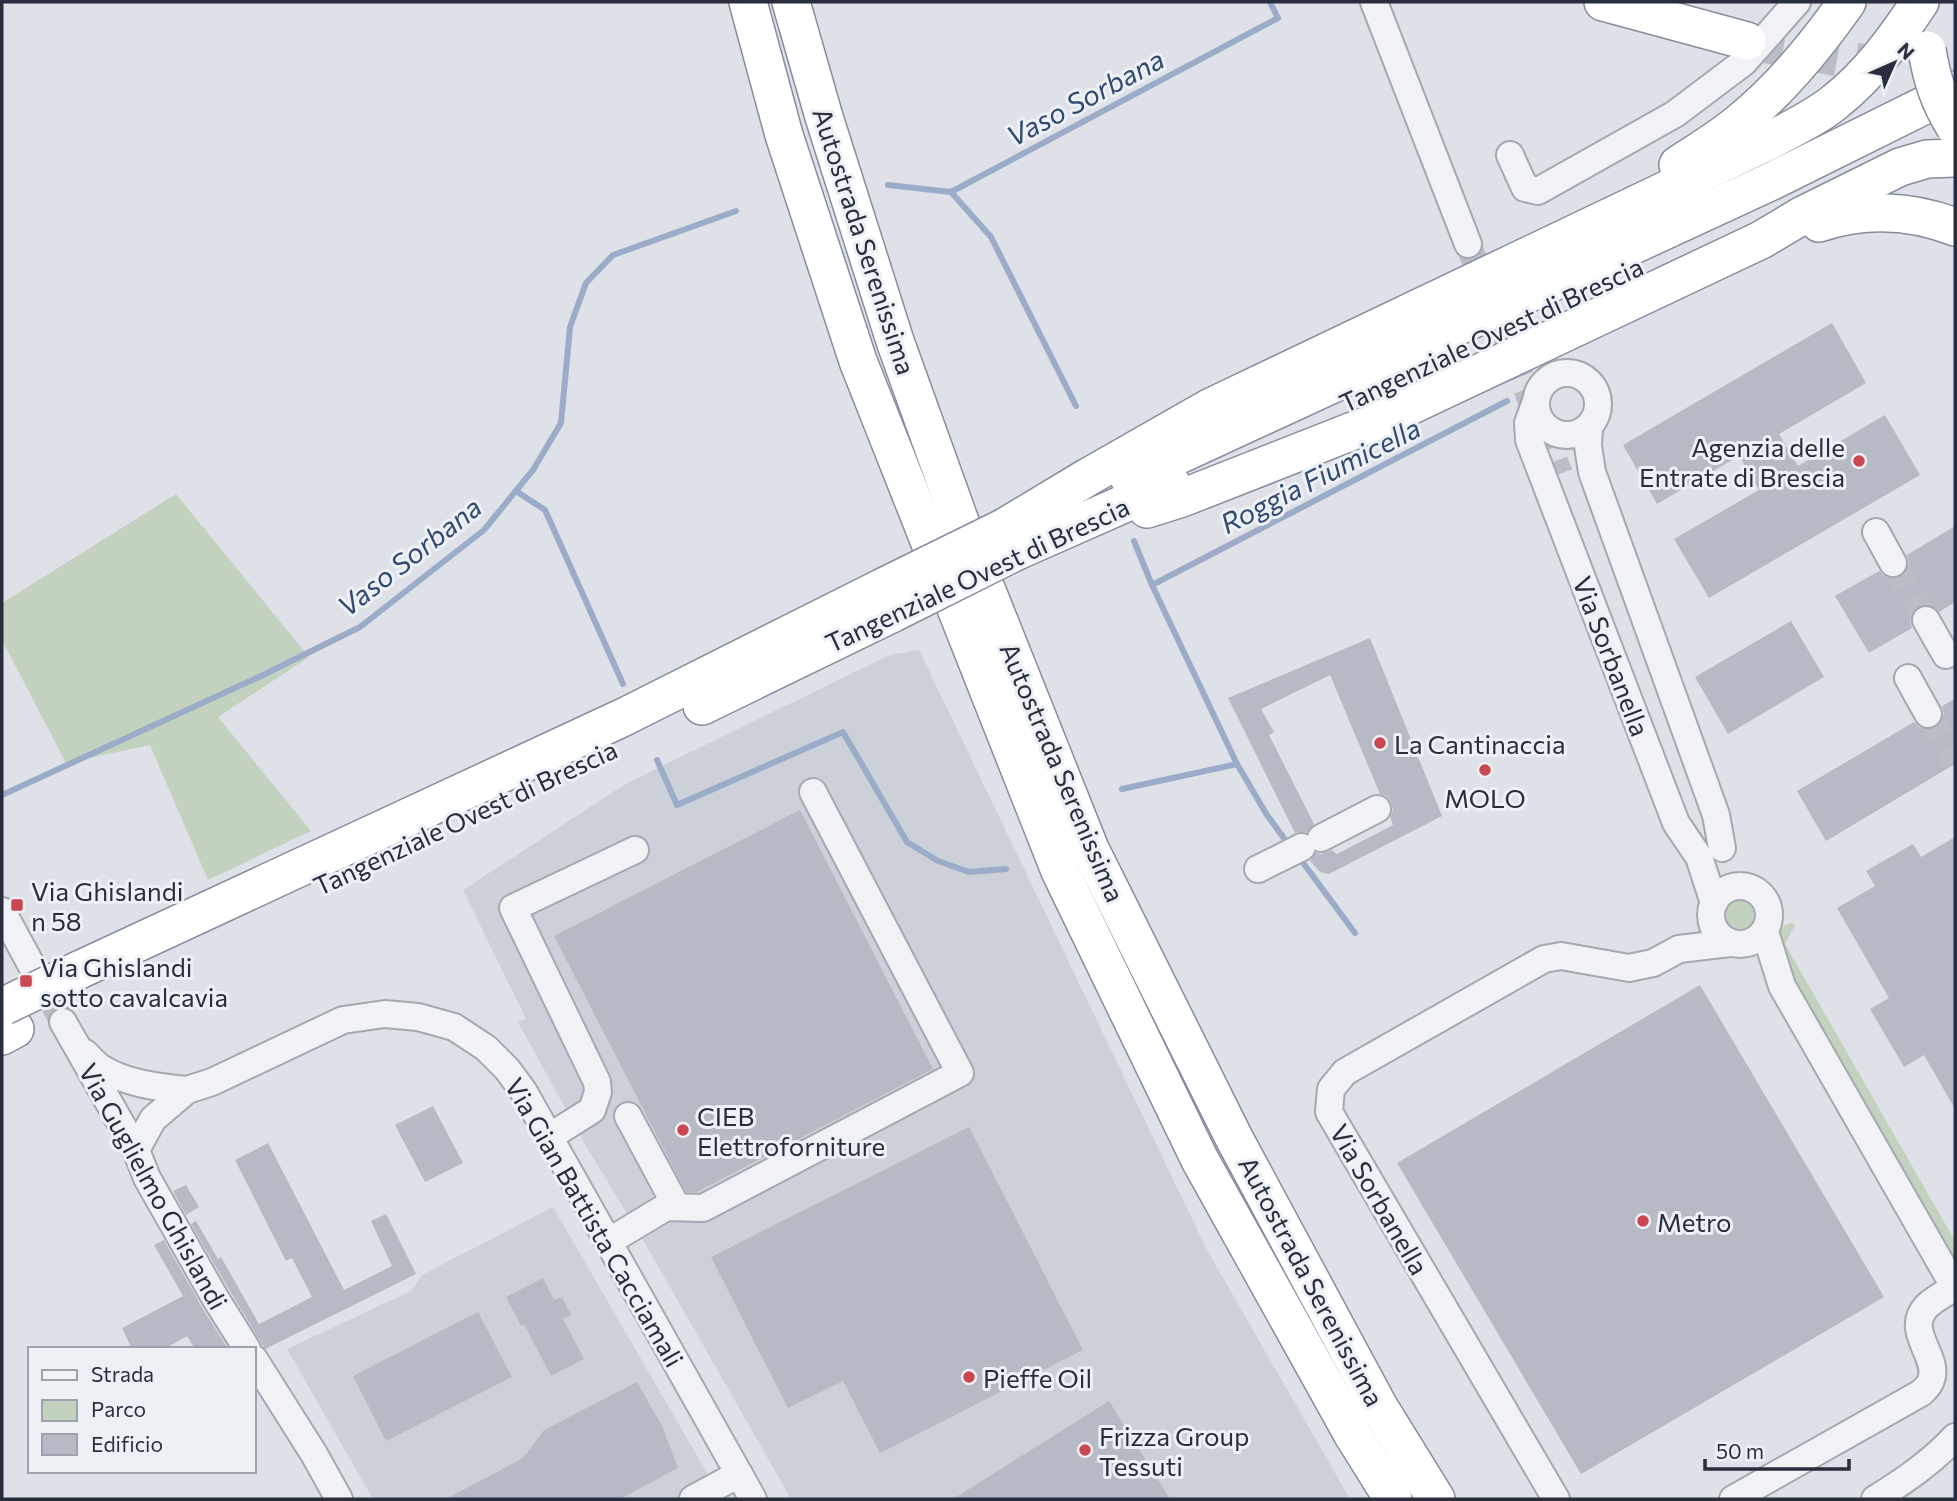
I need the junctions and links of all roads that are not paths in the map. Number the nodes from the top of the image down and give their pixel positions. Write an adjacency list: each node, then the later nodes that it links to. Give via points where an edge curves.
1 (748, 2): 58 (highway, Autostrada Serenissima, via 784,135 858,361 1060,871 1200,1160)
2 (791, 2): 59 (highway, Autostrada Serenissima, via 895,341 967,541 1090,849 1241,1150 1379,1406)
3 (1374, 2): 19 (street)
4 (1603, 2): 9 (highway)
5 (1797, 2): 15 (street, via 1744,62 1675,114 1538,191 1525,188)
6 (1847, 2): 20 (highway, via 1815,47 1739,124 1637,191 1454,280)
7 (1920, 2): 20 (highway, via 1871,68 1836,102 1771,141)
8 (1930, 2): 10 (highway, via 1927,15)
9 (1747, 41)
10 (1941, 57): 11 (highway); 14 (highway, bridge, via 1932,80)
11 (1888, 67)
12 (1955, 90): 25 (highway, Tangenziale Ovest di Brescia, via 1772,180 1110,487)
13 (1955, 117): 25 (highway, Tangenziale Ovest di Brescia, via 1191,474)
14 (1955, 127)
15 (1510, 155)
16 (1955, 158): 18 (highway, via 1927,159 1900,167)
17 (1955, 227): 18 (highway, via 1904,214 1870,212)
18 (1761, 240): 25 (highway, via 1378,421 1182,498)
19 (1468, 244)
20 (1391, 322): 25 (highway, via 1209,408 1088,477)
21 (1535, 404): 22 (street, via 1537,416 1555,434 1579,434); 22 (street, via 1537,392 1554,375 1579,375 1596,392 1596,416); 34 (street, Via Sorbanella, via 1528,423 1529,440 1676,823)
22 (1589, 427): 34 (street, via 1592,472 1716,815)
23 (1560, 474): 34 (street, via 1693,817)
24 (1876, 532): 26 (street)
25 (1020, 540): 42 (highway, Tangenziale Ovest di Brescia, bridge, via 624,717)
26 (1893, 563)
27 (1926, 620): 28 (street)
28 (1946, 655)
29 (1908, 678): 30 (street)
30 (1928, 714)
31 (813, 792): 48 (street, via 960,1073 703,1208)
32 (1377, 809): 35 (street)
33 (635, 850): 46 (street, via 513,908 597,1082 592,1110)
34 (1711, 852): 36 (street, via 1734,867); 37 (street, Via Sorbanella)
35 (1258, 869)
36 (1754, 889): 37 (street, via 1731,887); 39 (street, via 1769,907 1769,920)
37 (1712, 907): 39 (street, via 1719,936); 40 (street, Via Sorbanella)
38 (2, 911): 41 (street)
39 (1746, 940): 40 (street, Via Sorbanella); 50 (street, via 1782,986)
40 (1679, 949): 60 (street, Via Sorbanella, via 1653,963 1629,968 1561,956 1544,960 1345,1072 1331,1089 1329,1112)
41 (34, 970)
42 (6, 1019)
43 (68, 1032): 44 (street, Via Gian Battista Cacciamali, via 100,1067 128,1080); 47 (street, Via Guglielmo Ghislandi)
44 (187, 1090): 46 (street, Via Gian Battista Cacciamali, via 343,1020 384,1014 418,1017 454,1027 486,1048 519,1084); 47 (street, Via Gian Battista Cacciamali, via 153,1119)
45 (628, 1116): 48 (street, via 673,1200)
46 (549, 1137): 49 (street, Via Gian Battista Cacciamali)
47 (136, 1150): 51 (street, Via Guglielmo Ghislandi, via 147,1178)
48 (666, 1207): 49 (street)
49 (608, 1242): 54 (street, Via Gian Battista Cacciamali)
50 (1955, 1288): 61 (street, via 1926,1307 1919,1322 1920,1338 1934,1368 1931,1382 1921,1393)
51 (246, 1347)
52 (256, 1362): 55 (street)
53 (1955, 1437): 62 (street, via 1941,1453)
54 (739, 1475): 56 (street); 57 (street, Via Gian Battista Cacciamali)
55 (339, 1499)
56 (693, 1499)
57 (753, 1499)
58 (1393, 1499)
59 (1436, 1499)
60 (1556, 1499)
61 (1733, 1499)
62 (1875, 1499)

